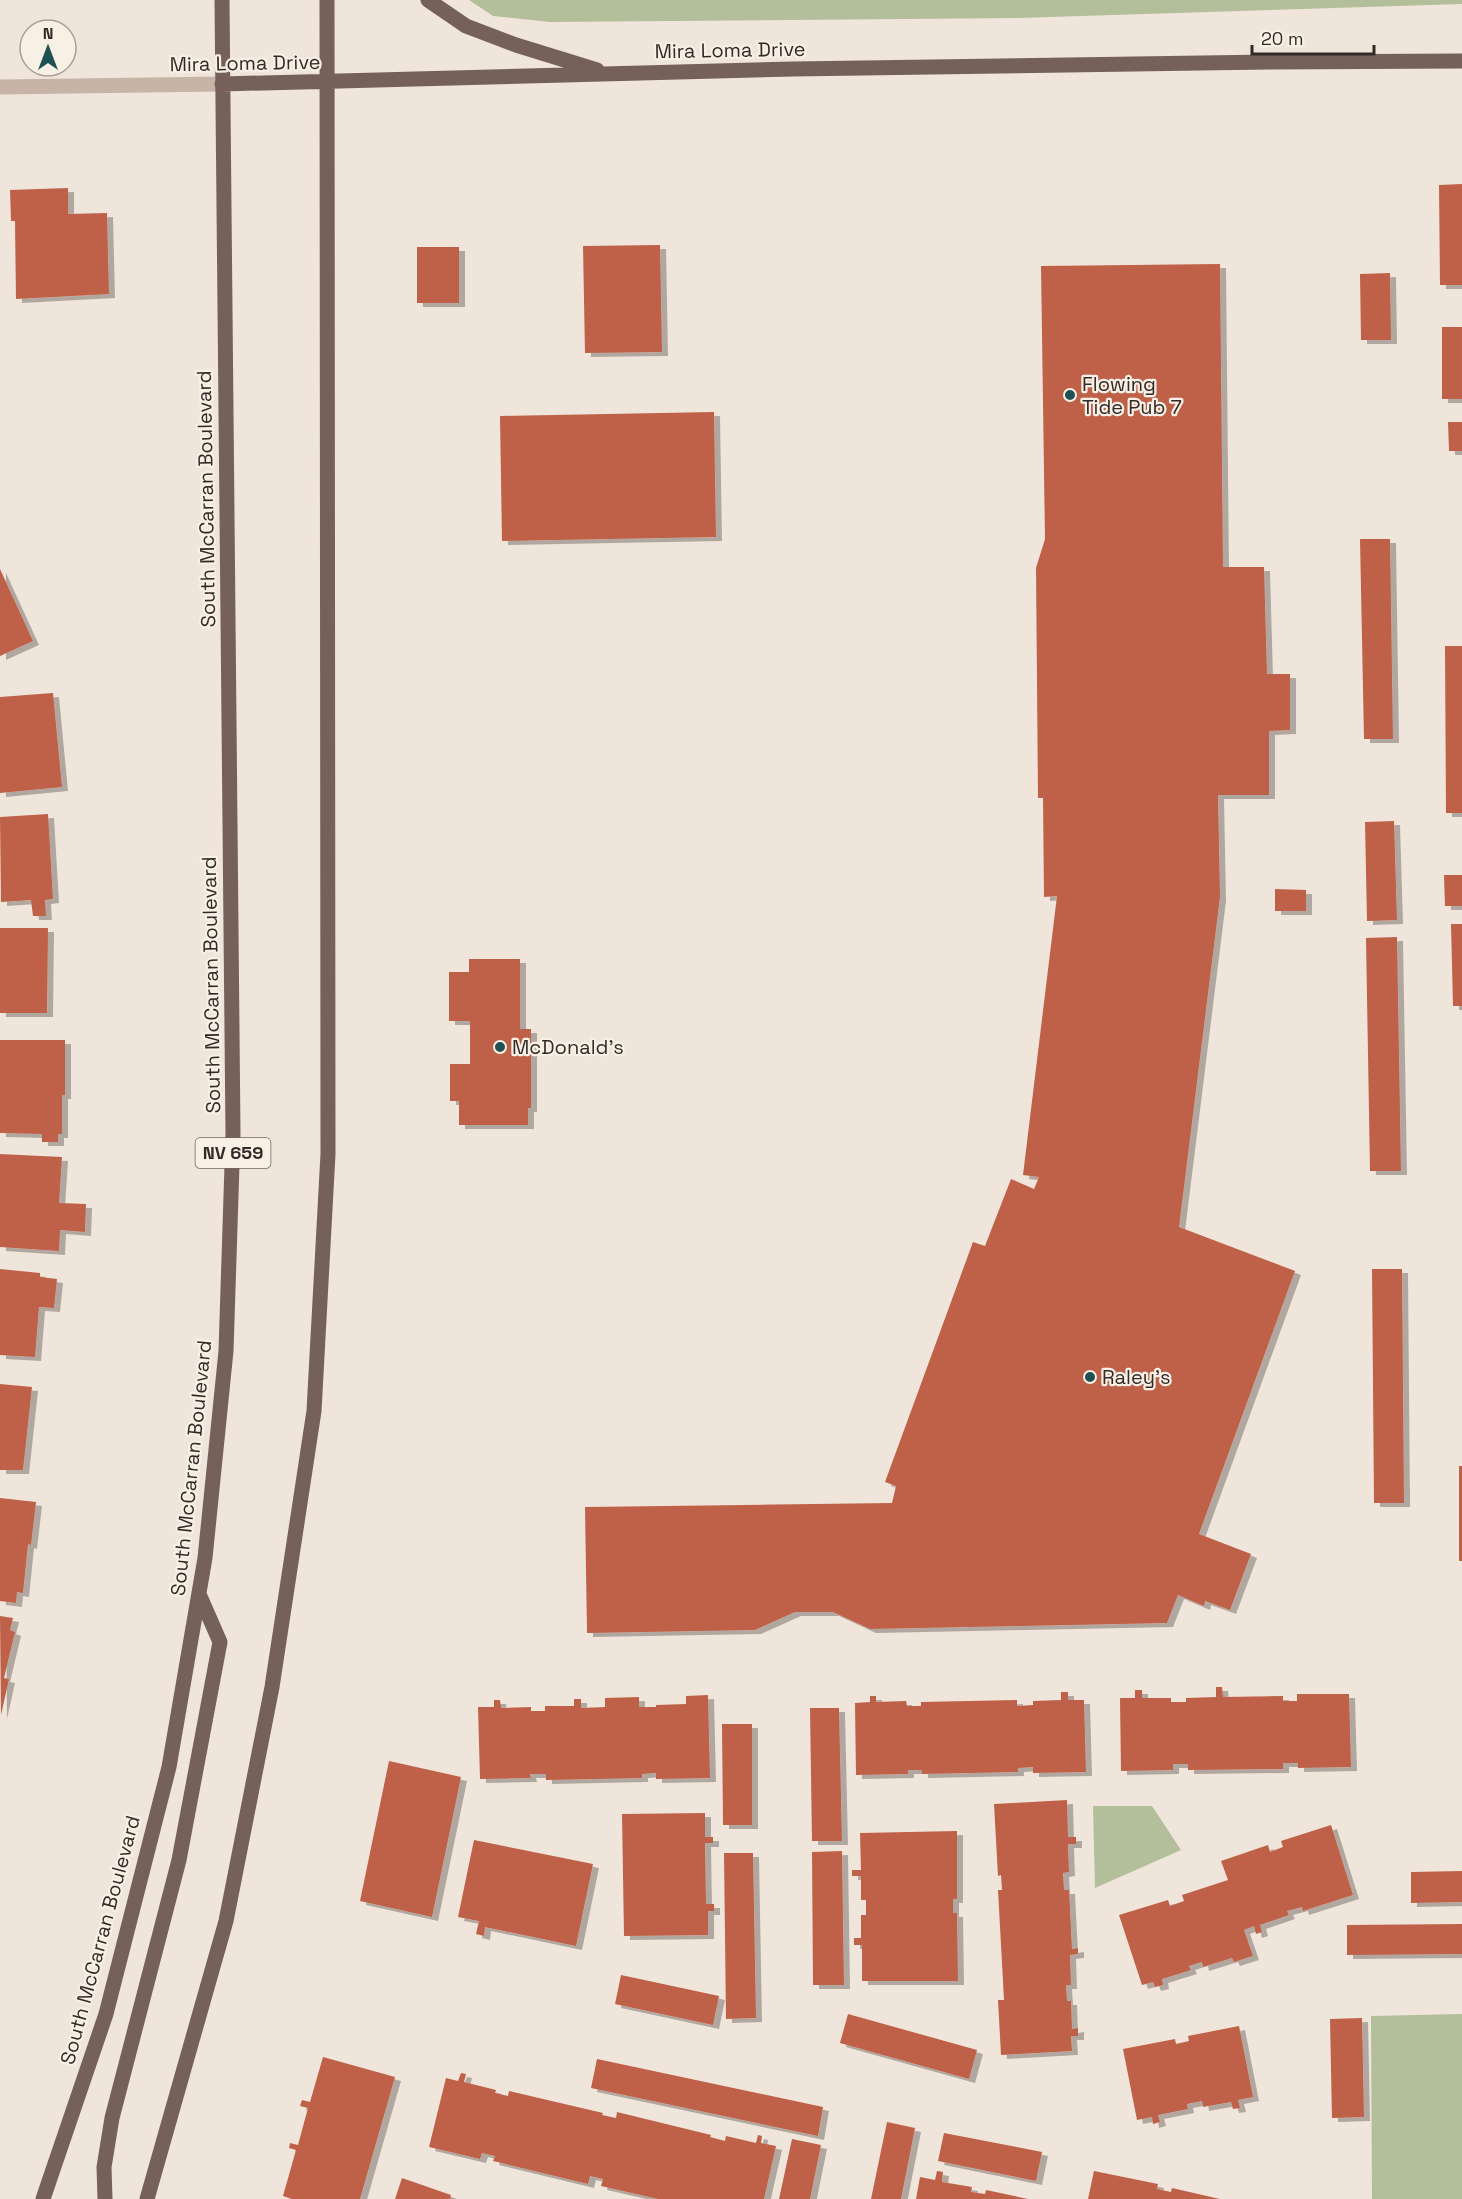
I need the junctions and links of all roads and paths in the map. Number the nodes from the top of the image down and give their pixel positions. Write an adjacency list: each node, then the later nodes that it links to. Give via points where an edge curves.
1 (222, 0): 7 (main road, South McCarran Boulevard / NV 659)
2 (327, 0): 6 (main road)
3 (428, 0): 5 (main road, via 466,26)
4 (1462, 61): 5 (main road, Mira Loma Drive)
5 (609, 74): 6 (main road, Mira Loma Drive)
6 (327, 83): 7 (main road, Mira Loma Drive); 12 (main road, via 328,1154 314,1410 272,1687 226,1922)
7 (222, 84): 8 (street, Mira Loma Drive); 9 (main road, South McCarran Boulevard / NV 659, via 233,1134 226,1351)
8 (0, 87)
9 (199, 1594): 10 (main road, South McCarran Boulevard / NV 659, via 169,1767 106,2014); 11 (main road, via 220,1642 179,1860 112,2118 104,2167)
10 (43, 2199)
11 (105, 2199)
12 (147, 2199)

